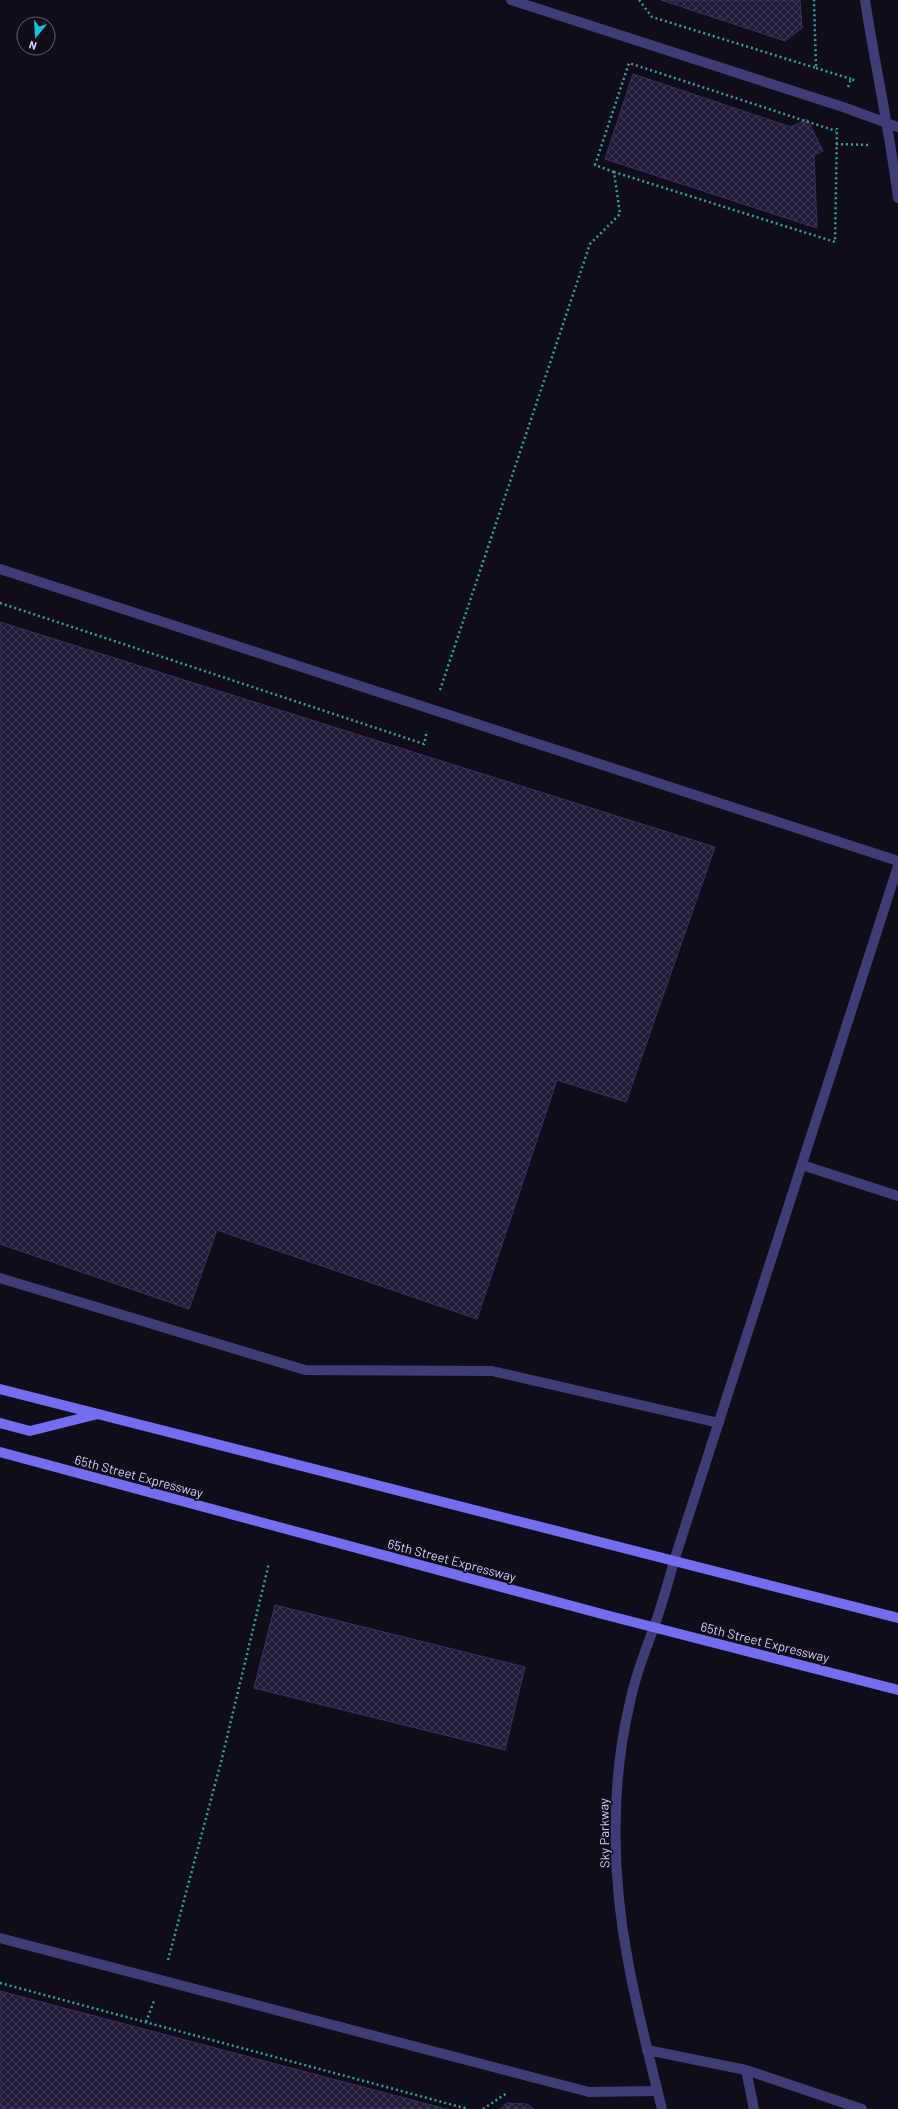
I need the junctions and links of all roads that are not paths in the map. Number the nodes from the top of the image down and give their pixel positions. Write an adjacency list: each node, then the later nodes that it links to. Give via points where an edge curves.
1 (511, 0): 3 (street)
2 (864, 0): 3 (street)
3 (887, 123): 4 (street); 5 (street)
4 (898, 127)
5 (898, 198)
6 (0, 569): 7 (street)
7 (898, 861)
8 (898, 866): 9 (street, Sky Parkway)
9 (802, 1165): 10 (street); 15 (street, Sky Parkway)
10 (898, 1196)
11 (0, 1278): 15 (street, via 305,1370 492,1371)
12 (0, 1389): 13 (main road)
13 (100, 1414): 14 (main road, via 30,1431); 17 (main road)
14 (0, 1423)
15 (719, 1423): 17 (street, Sky Parkway)
16 (0, 1452): 19 (main road, 65th Street Expressway)
17 (674, 1561): 18 (main road); 19 (street, Sky Parkway)
18 (898, 1618)
19 (654, 1627): 20 (main road, 65th Street Expressway); 22 (street, Sky Parkway, via 629,1703 617,1777 616,1820 616,1857 624,1936)
20 (898, 1690)
21 (0, 1938): 24 (street, via 589,2092)
22 (648, 2050): 23 (street); 24 (street, Sky Parkway)
23 (746, 2070): 26 (street); 27 (street)
24 (657, 2091): 25 (street, Sky Parkway)
25 (662, 2109)
26 (754, 2109)
27 (862, 2109)

